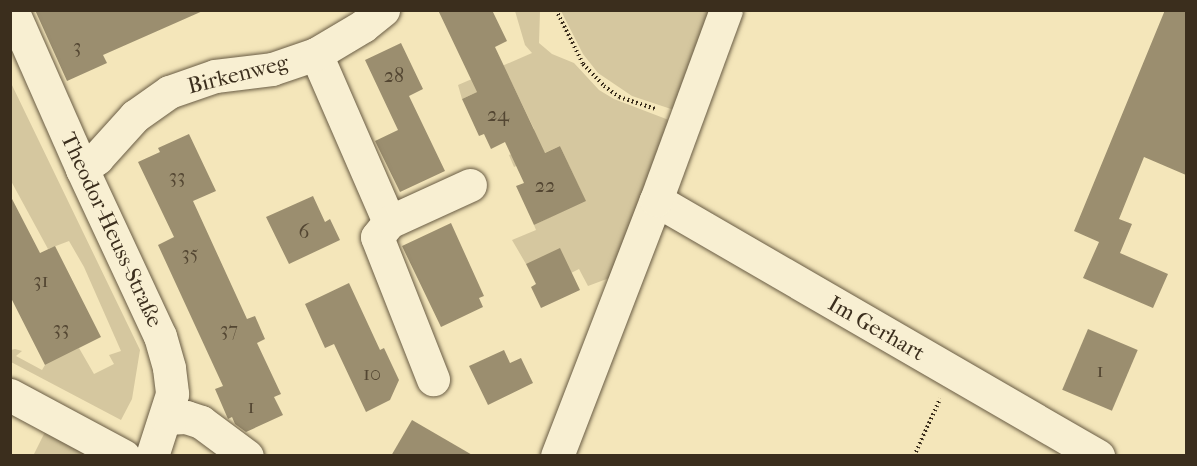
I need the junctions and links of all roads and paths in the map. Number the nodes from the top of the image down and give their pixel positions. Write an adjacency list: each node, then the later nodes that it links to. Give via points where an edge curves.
1 (12, 10): 7 (street, Theodor-Heuss-Straße)
2 (383, 10): 5 (street, Birkenweg)
3 (556, 10): 6 (path, via 583,64 604,86 619,97)
4 (726, 10): 6 (street)
5 (316, 54): 7 (street, Birkenweg, via 272,69 215,76 169,92 135,116); 10 (street, Birkenweg)
6 (686, 120): 9 (street)
7 (82, 170): 14 (street, Theodor-Heuss-Straße, via 160,336 172,394)
8 (470, 185): 10 (street)
9 (656, 200): 11 (street, Im Gerhart); 18 (street)
10 (389, 222): 12 (street, via 377,237)
11 (952, 373): 19 (path); 20 (street, Im Gerhart)
12 (433, 379)
13 (10, 395): 15 (street)
14 (166, 418): 16 (street, Theodor-Heuss-Straße); 17 (street, via 186,417 201,422)
15 (124, 456)
16 (152, 456)
17 (247, 456)
18 (556, 456)
19 (914, 456)
20 (1098, 456)

